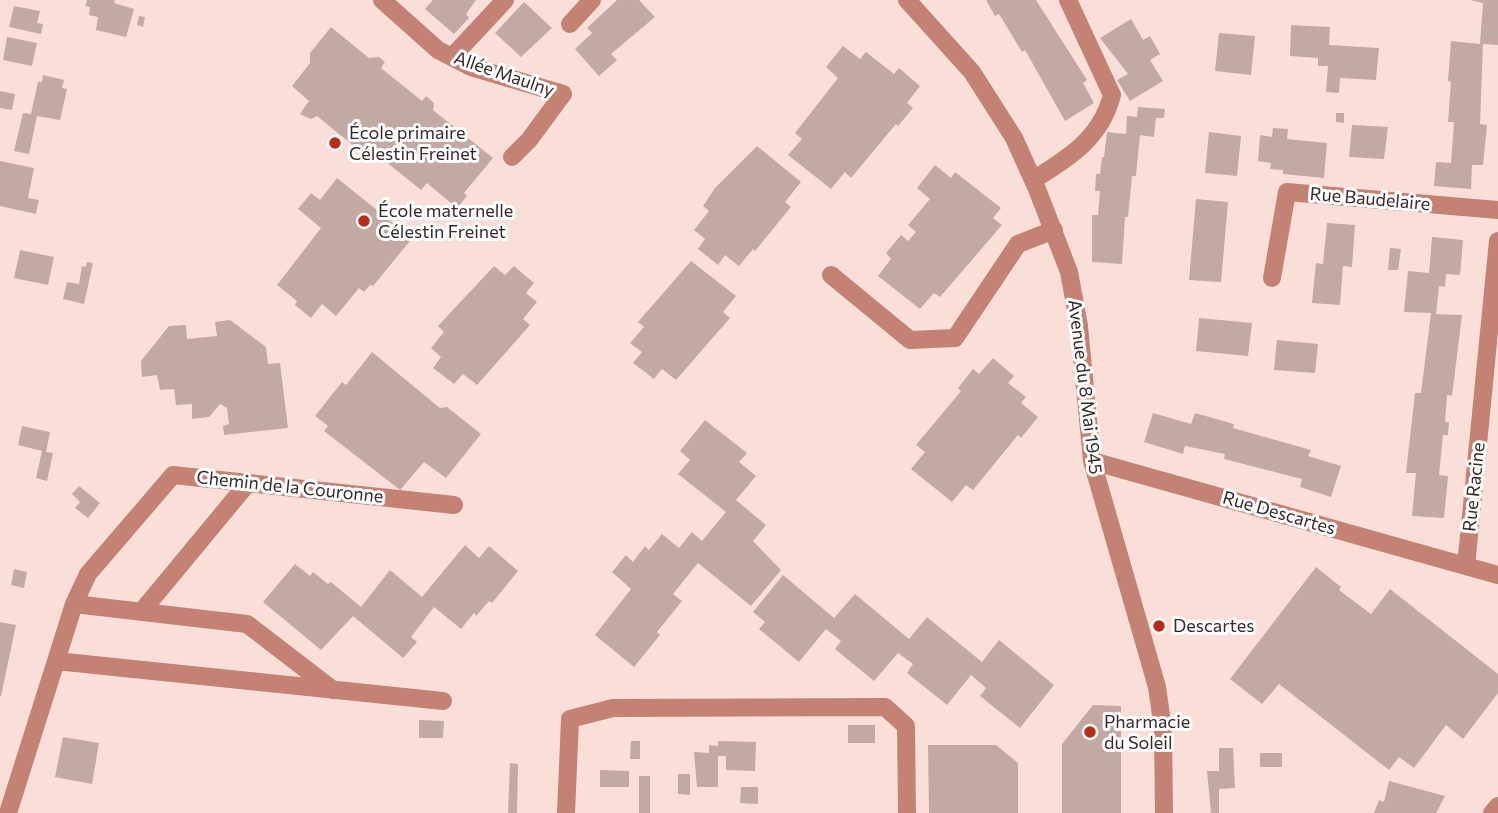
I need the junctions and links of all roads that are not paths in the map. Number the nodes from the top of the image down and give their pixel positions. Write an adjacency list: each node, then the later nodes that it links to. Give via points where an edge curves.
1 (382, 0): 7 (street, Allée Maulny)
2 (505, 0): 7 (street)
3 (592, 0): 6 (street)
4 (908, 0): 9 (street, Avenue du 8 Mai 1945, via 972,72)
5 (1068, 0): 9 (street, via 1112,95 1106,120 1068,159)
6 (570, 24)
7 (452, 57): 8 (street, Allée Maulny, via 563,94)
8 (512, 157)
9 (1033, 180): 11 (street, Avenue du 8 Mai 1945)
10 (1498, 210): 14 (street, Rue Baudelaire, via 1287,192)
11 (1054, 230): 13 (street, via 1018,244 955,338 910,340); 16 (street, Avenue du 8 Mai 1945, via 1069,272 1079,326)
12 (1498, 241): 15 (street, Rue Racine)
13 (831, 275)
14 (1272, 278)
15 (1493, 347): 19 (street, Rue Racine)
16 (1092, 461): 19 (street, Rue Descartes); 30 (street, Avenue du 8 Mai 1945, via 1157,687 1163,729)
17 (248, 483): 18 (street, Chemin de la Couronne); 21 (street, Chemin de la Couronne, via 173,475 88,575); 22 (street)
18 (454, 505)
19 (1466, 566): 20 (street, Rue Descartes)
20 (1498, 575)
21 (74, 604): 22 (street); 23 (street, Chemin de la Couronne)
22 (142, 611): 24 (street, via 247,624)
23 (56, 661): 24 (street); 27 (street, Chemin de la Couronne)
24 (333, 690): 25 (street)
25 (443, 701)
26 (1498, 806): 31 (street)
27 (8, 813)
28 (566, 813): 29 (street, via 570,719 613,708 885,707 906,726)
29 (906, 813)
30 (1164, 813)
31 (1492, 813)

